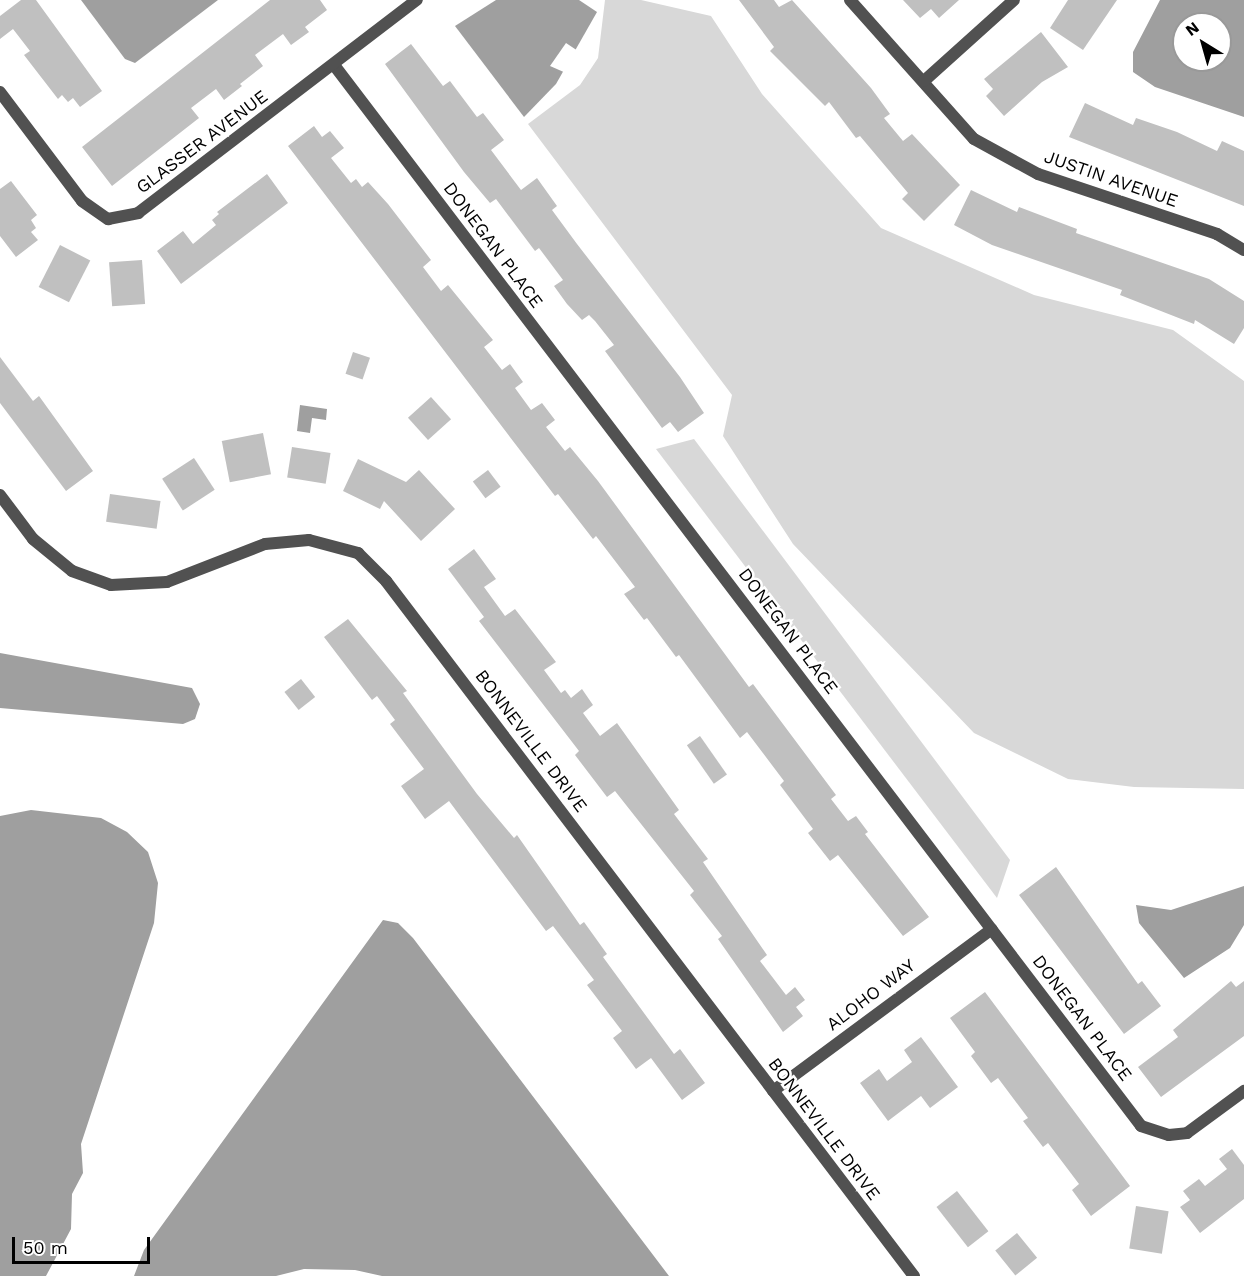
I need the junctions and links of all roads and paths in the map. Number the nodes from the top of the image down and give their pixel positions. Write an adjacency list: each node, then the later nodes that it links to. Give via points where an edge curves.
1 (417, 0): 4 (street, GLASSER AVENUE)
2 (850, 0): 5 (street, JUSTIN AVENUE)
3 (1014, 0): 5 (street)
4 (334, 65): 6 (street, GLASSER AVENUE, via 138,213 108,219 82,201); 9 (street, DONEGAN PLACE)
5 (924, 81): 7 (street, JUSTIN AVENUE, via 974,139 1038,174 1217,234)
6 (0, 92)
7 (1244, 250)
8 (0, 495): 10 (street, BONNEVILLE DRIVE, via 33,539 72,571 111,585 167,582 265,544 309,540 358,553 386,580)
9 (992, 929): 10 (street, ALOHO WAY); 11 (street, DONEGAN PLACE, via 1141,1126 1168,1135 1187,1133)
10 (773, 1091): 12 (street, BONNEVILLE DRIVE)
11 (1244, 1091)
12 (914, 1276)

